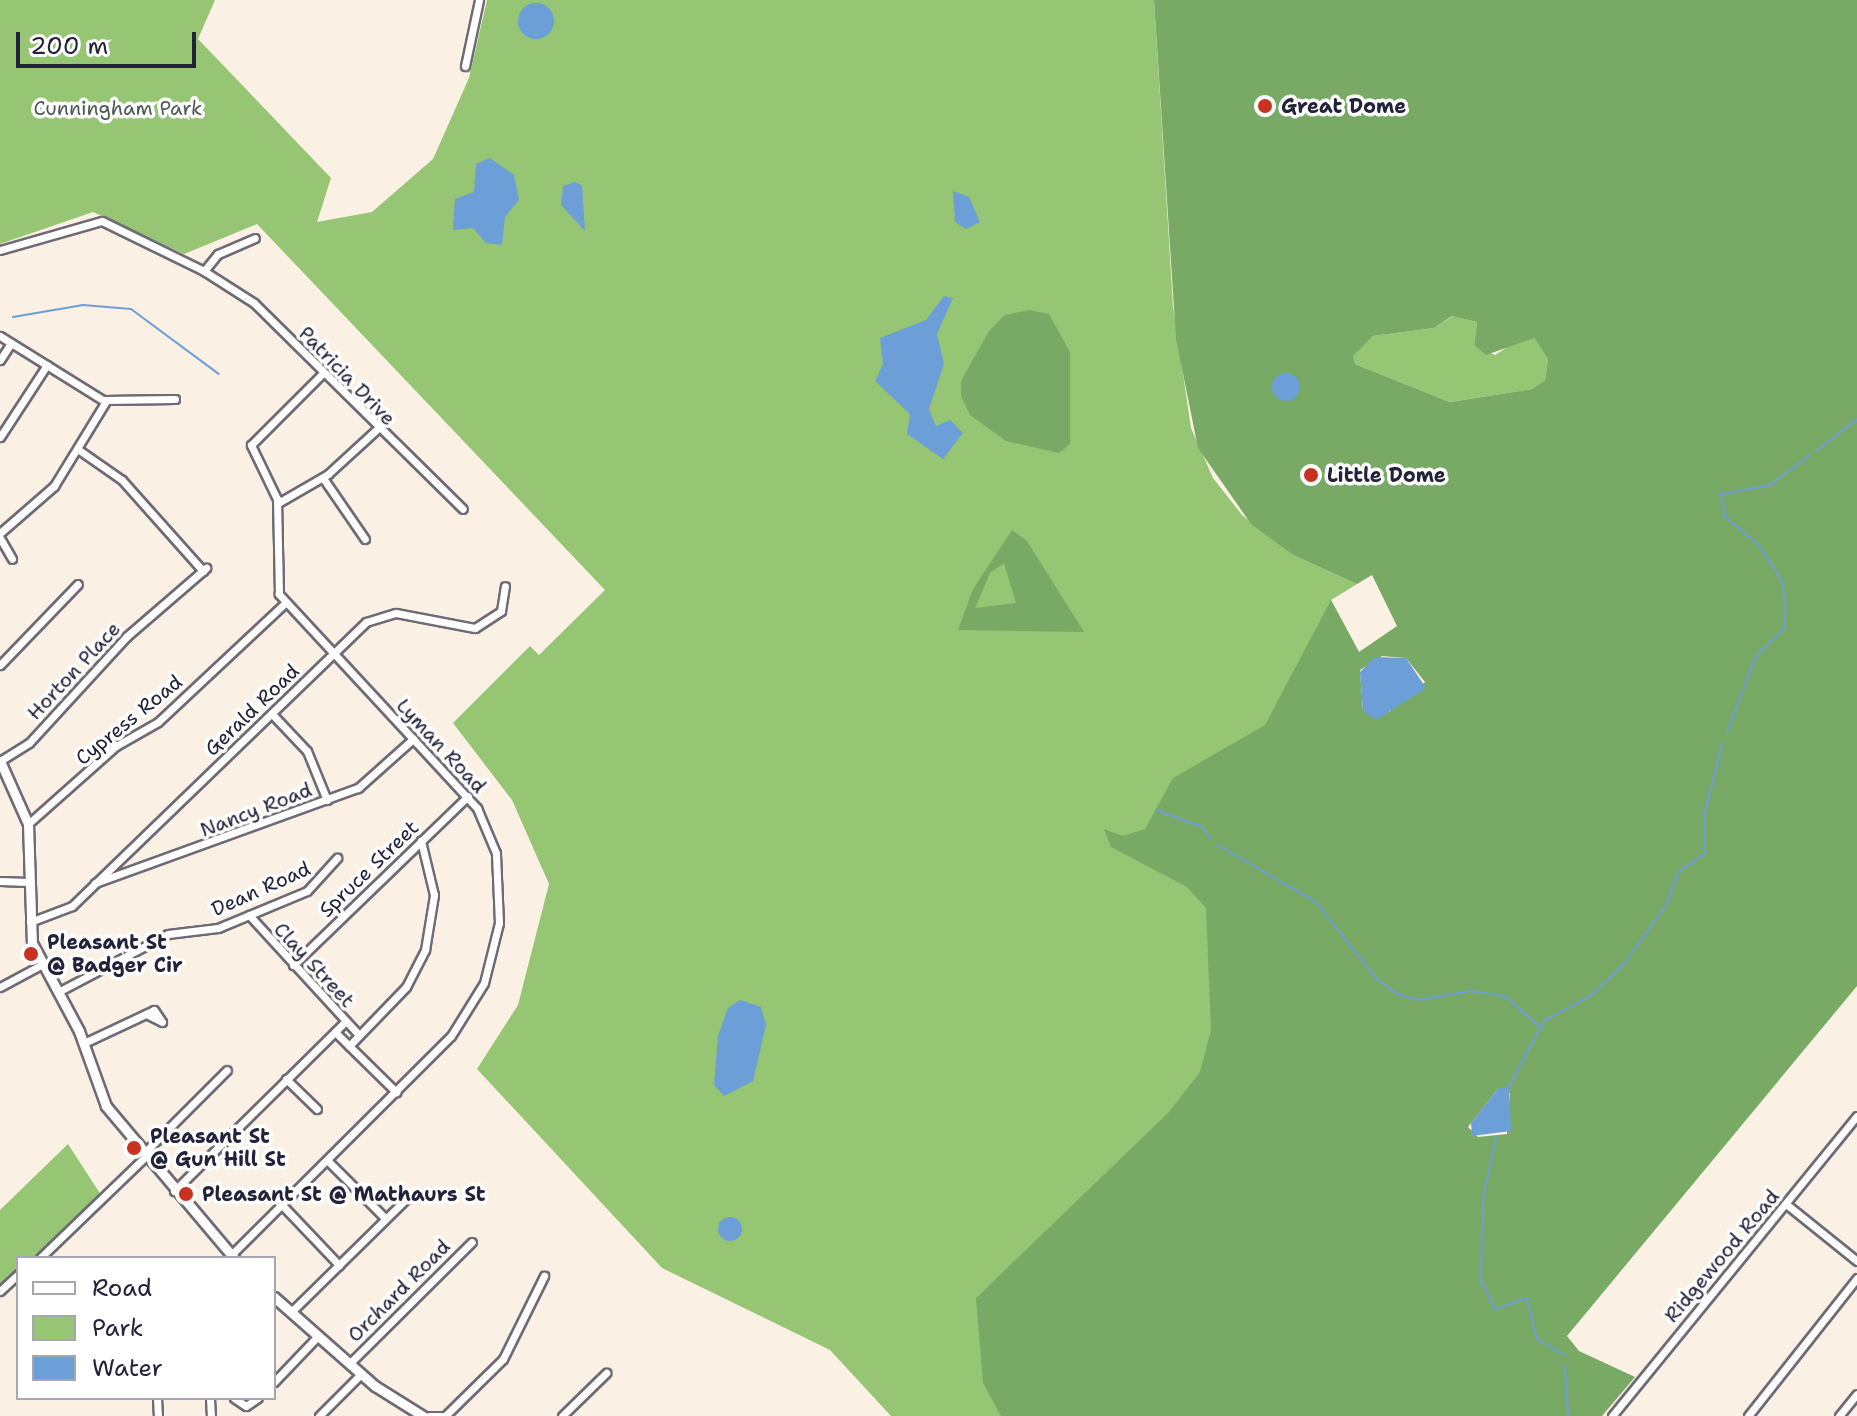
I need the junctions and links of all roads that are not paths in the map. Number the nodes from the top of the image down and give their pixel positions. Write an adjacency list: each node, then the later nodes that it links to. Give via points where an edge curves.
1 (479, 0): 2 (street)
2 (465, 66)
3 (255, 238): 5 (street, via 218,254)
4 (0, 250): 5 (street, Patricia Drive, via 102,221)
5 (204, 271): 10 (street, Patricia Drive, via 249,298)
6 (0, 336): 7 (street)
7 (11, 343): 8 (street); 9 (street)
8 (0, 360)
9 (47, 365): 12 (street); 14 (street)
10 (323, 373): 13 (street, Patricia Drive); 17 (street, via 252,442)
11 (175, 399): 12 (street)
12 (106, 401): 15 (street)
13 (376, 430): 16 (street); 18 (street, Patricia Drive)
14 (0, 437)
15 (79, 450): 19 (street, via 48,492); 29 (street, Horton Place, via 119,476 204,570 126,637)
16 (323, 478): 17 (street); 20 (street)
17 (278, 503): 24 (street, via 277,585)
18 (463, 509)
19 (0, 535): 21 (street)
20 (365, 539)
21 (12, 559)
22 (78, 584): 26 (street)
23 (505, 586): 25 (street, Gerald Road, via 503,607 483,625 458,628 387,612)
24 (284, 604): 25 (street, Lyman Road); 32 (street, Cypress Road, via 158,722 116,746)
25 (331, 655): 27 (street, Gerald Road); 28 (street, Lyman Road)
26 (0, 665)
27 (272, 714): 31 (street, via 307,751); 37 (street, Gerald Road)
28 (413, 739): 30 (street, Lyman Road); 31 (street, Nancy Road, via 365,784)
29 (1, 768): 32 (street)
30 (468, 796): 33 (street, Spruce Street); 52 (street, Lyman Road, via 496,853 496,944 469,1011)
31 (327, 800): 37 (street, Nancy Road)
32 (28, 824): 36 (street)
33 (421, 841): 41 (street, Spruce Street); 47 (street, via 434,886 428,941 406,987)
34 (337, 858): 38 (street, Dean Road, via 318,885)
35 (0, 881): 36 (street)
36 (28, 882): 39 (street)
37 (95, 883): 39 (street, Gerald Road, via 63,912)
38 (249, 915): 41 (street, Clay Street); 43 (street, Dean Road, via 168,934)
39 (28, 923): 40 (street)
40 (41, 965): 42 (street); 43 (street)
41 (293, 965): 45 (street, Clay Street)
42 (0, 987)
43 (58, 992): 48 (street)
44 (146, 1014): 48 (street)
45 (345, 1022): 46 (street); 47 (street, Clay Street)
46 (335, 1032): 49 (street); 51 (street)
47 (359, 1035): 49 (street)
48 (84, 1043): 55 (street, via 109,1112)
49 (349, 1046): 52 (street)
50 (227, 1070): 55 (street)
51 (286, 1079): 53 (street); 57 (street)
52 (396, 1092): 56 (street, Lyman Road)
53 (317, 1109)
54 (1857, 1116): 59 (street, Ridgewood Road)
55 (144, 1156): 57 (street); 63 (street)
56 (327, 1160): 60 (street, Lyman Road); 61 (street)
57 (174, 1191): 64 (street)
58 (410, 1195): 61 (street)
59 (1786, 1204): 66 (street); 86 (street, Ridgewood Road)
60 (282, 1205): 65 (street, Lyman Road); 67 (street)
61 (386, 1219): 67 (street)
62 (472, 1242): 75 (street, Orchard Road)
63 (42, 1256)
64 (232, 1256)
65 (234, 1256)
66 (1857, 1261)
67 (339, 1265): 73 (street)
68 (16, 1276): 71 (street)
69 (544, 1276): 84 (street, via 503,1359)
70 (1857, 1278): 87 (street)
71 (0, 1291)
72 (276, 1300): 73 (street)
73 (291, 1312): 74 (street)
74 (318, 1336): 75 (street); 78 (street)
75 (349, 1364): 77 (street)
76 (606, 1373): 85 (street)
77 (361, 1374): 82 (street); 83 (street)
78 (276, 1380)
79 (1857, 1394): 88 (street)
80 (237, 1400): 81 (street, via 246,1406)
81 (255, 1400)
82 (319, 1416)
83 (426, 1416): 84 (street)
84 (446, 1416)
85 (562, 1416)
86 (1612, 1416)
87 (1748, 1416)
88 (1839, 1416)

